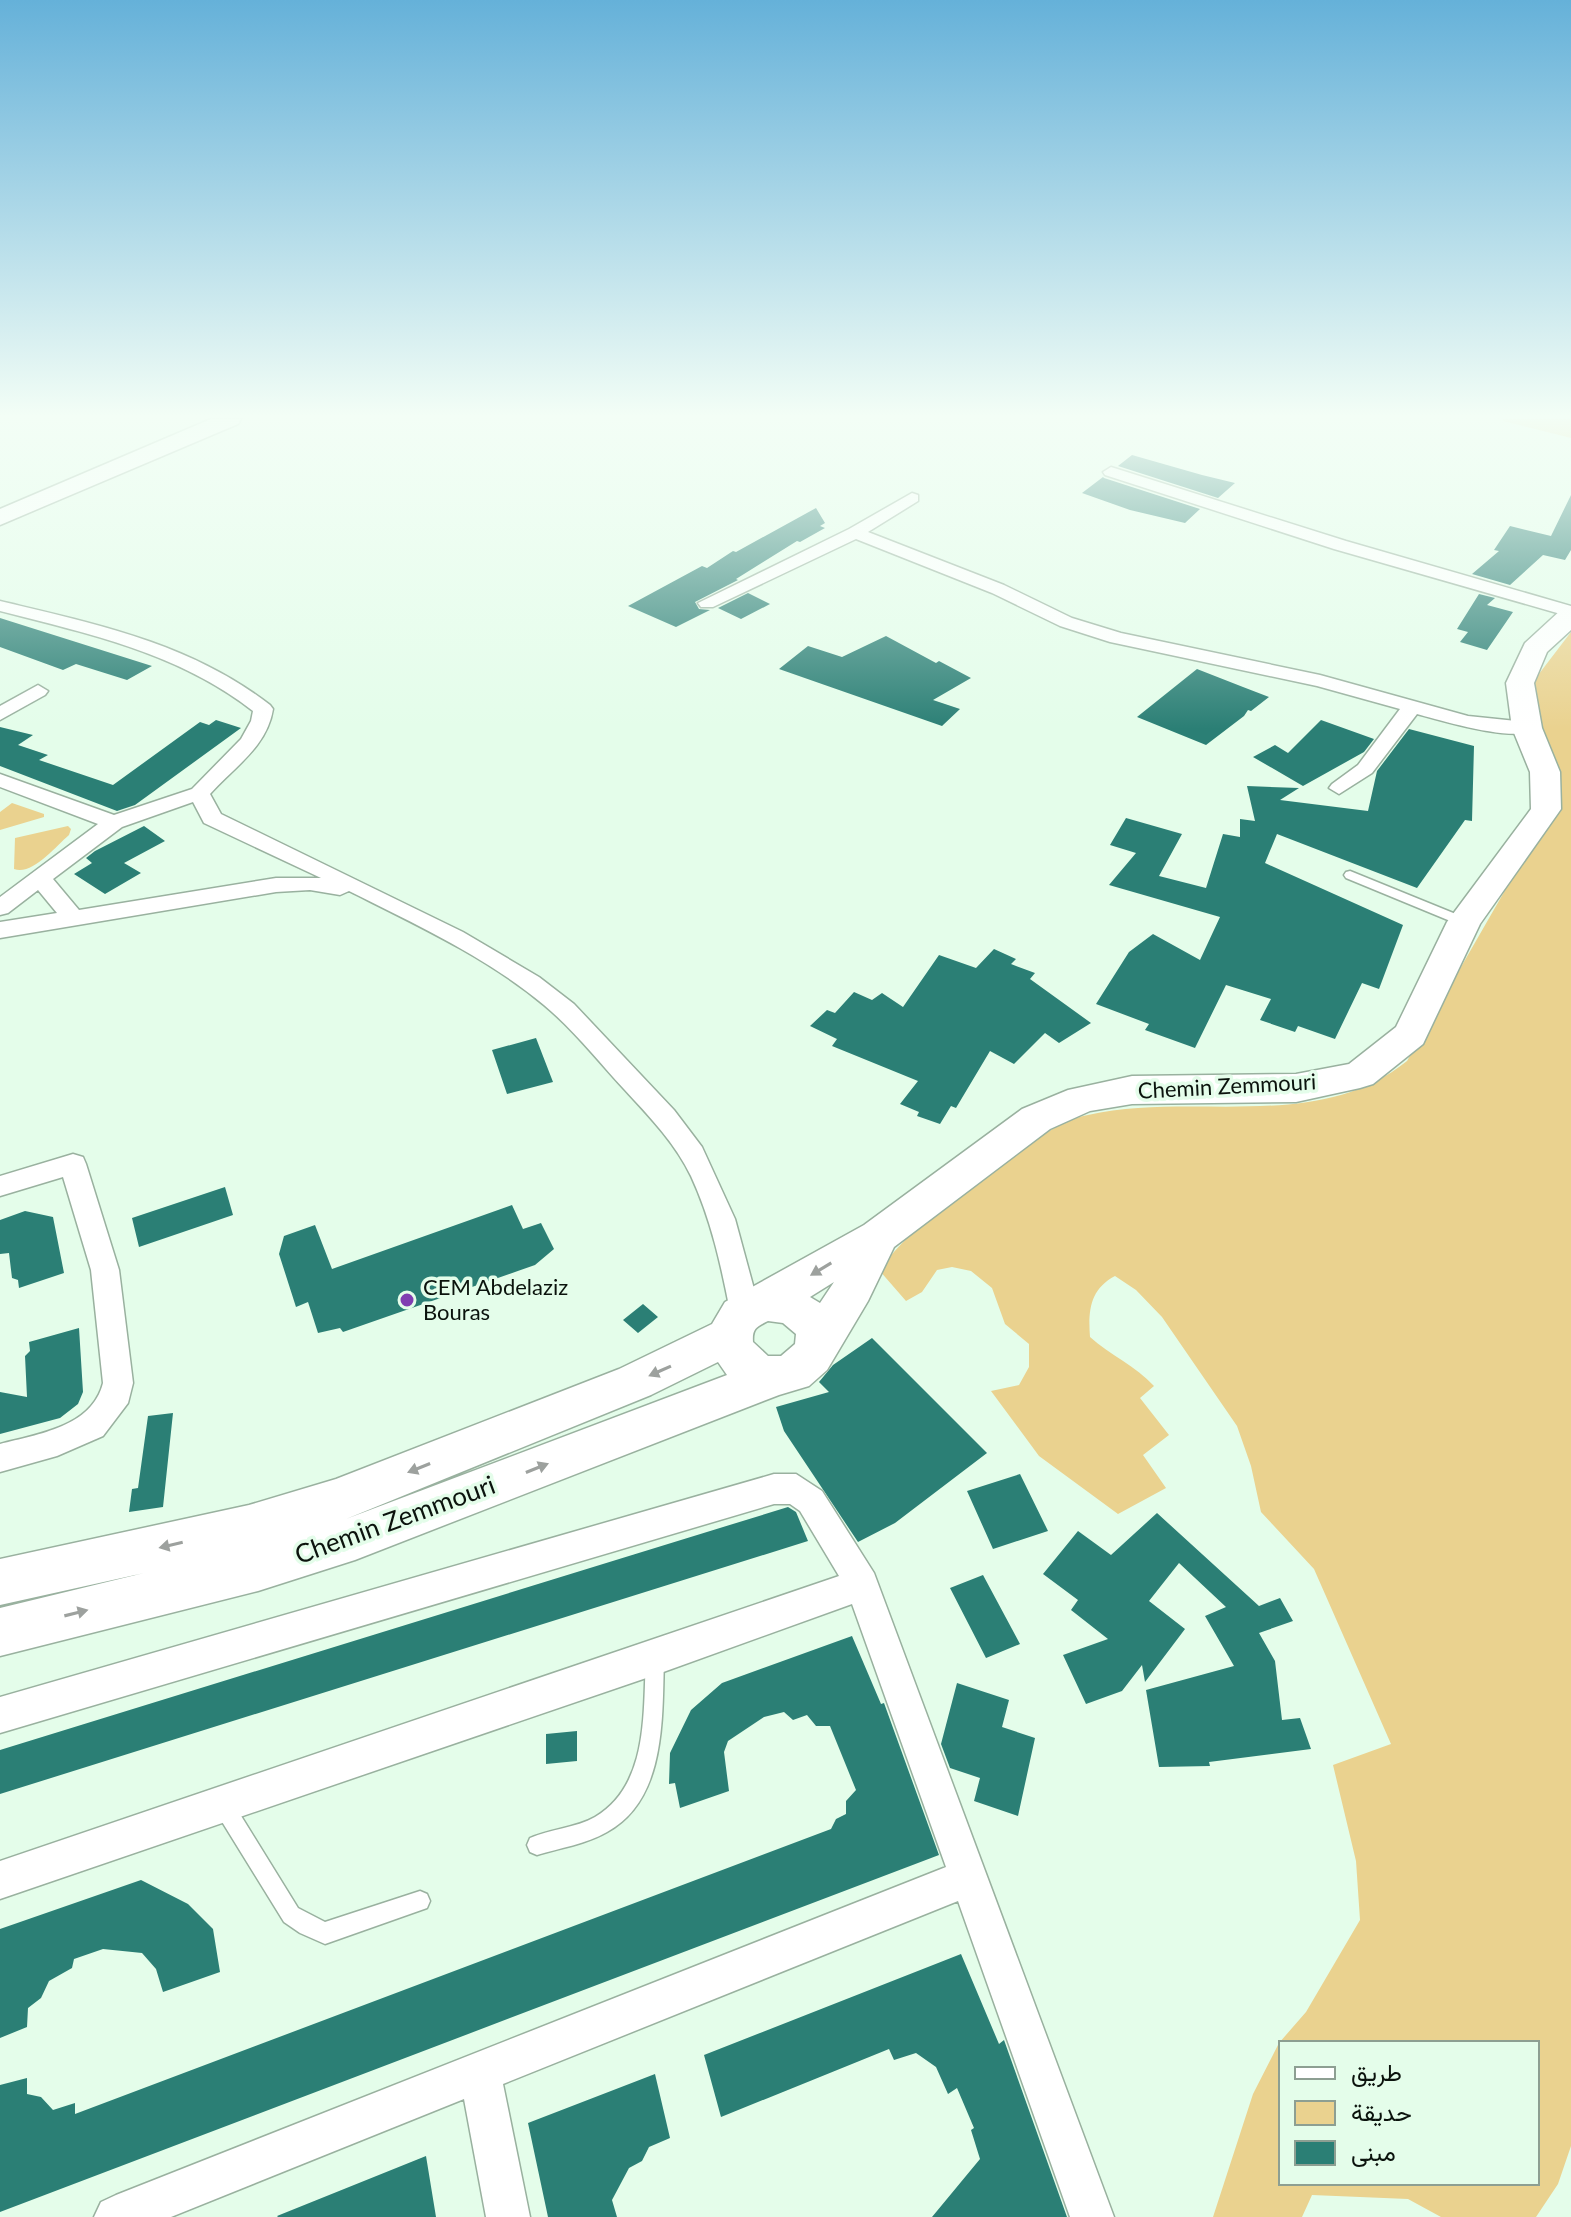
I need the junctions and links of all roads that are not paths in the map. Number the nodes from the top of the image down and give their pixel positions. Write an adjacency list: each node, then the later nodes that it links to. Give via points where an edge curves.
1 (872, 522): 3 (street)
2 (1269, 522): 6 (street)
3 (855, 533): 4 (street); 8 (street, via 1066,622 1117,638)
4 (707, 603)
5 (0, 606): 13 (street, via 120,638 207,670 263,709 263,725)
6 (1571, 614): 10 (street, Chemin Zemmouri, via 1535,649 1520,683)
7 (38, 691): 9 (street)
8 (1413, 706): 10 (street, via 1467,722); 12 (street, via 1365,769)
9 (0, 714)
10 (1527, 728): 20 (street, Chemin Zemmouri, via 1545,772 1546,809)
11 (0, 780): 14 (street)
12 (1339, 788)
13 (199, 793): 14 (street); 17 (street, via 212,818)
14 (114, 822): 16 (street)
15 (1350, 875): 20 (lane)
16 (40, 877): 18 (street); 19 (street)
17 (372, 894): 19 (street, via 310,883 276,885); 24 (street, via 533,984 571,1014 680,1136 720,1217)
18 (0, 908)
19 (73, 918): 21 (street)
20 (1464, 922): 23 (street, Chemin Zemmouri, via 1410,1035 1360,1075 1296,1088 1132,1090 1081,1100 1036,1119)
21 (0, 930)
22 (0, 1186): 27 (street, via 73,1164 105,1270 118,1383 113,1403 92,1426)
23 (878, 1236): 24 (street, Chemin Zemmouri, one-way to 24); 25 (street, Chemin Zemmouri, via 853,1289)
24 (746, 1316): 25 (street, via 788,1305 808,1316); 26 (street, via 731,1348 737,1360 748,1370); 28 (street, Chemin Zemmouri, one-way to 28, via 635,1382 338,1500 249,1527)
25 (817, 1343): 26 (street, via 805,1364)
26 (779, 1375): 30 (street, Chemin Zemmouri, one-way to 26, via 258,1568 355,1538)
27 (0, 1458)
28 (0, 1582)
29 (862, 1584): 31 (street); 32 (street, via 811,1501 796,1489 774,1489); 35 (street)
30 (0, 1632)
31 (655, 1658): 33 (street); 34 (lane, via 647,1750 626,1805 603,1824)
32 (0, 1715)
33 (222, 1805): 36 (street); 37 (lane, via 291,1915 307,1926 325,1933)
34 (537, 1845)
35 (970, 1877): 38 (street); 41 (street)
36 (0, 1880)
37 (420, 1901)
38 (480, 2074): 39 (street); 40 (street)
39 (116, 2217)
40 (508, 2217)
41 (1092, 2217)

